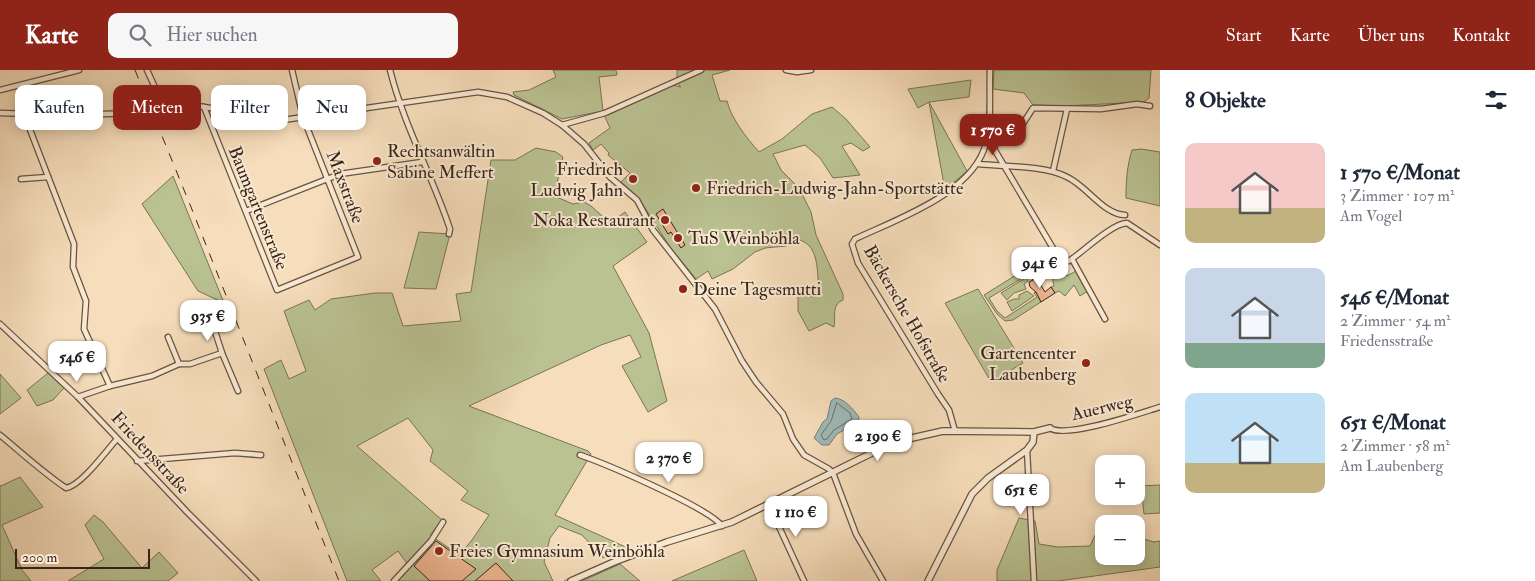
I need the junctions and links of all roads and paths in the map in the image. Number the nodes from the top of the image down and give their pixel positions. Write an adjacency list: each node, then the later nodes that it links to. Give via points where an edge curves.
1 (79, 70): 10 (street)
2 (147, 70): 9 (street)
3 (292, 70): 11 (street, Maxstraße)
4 (390, 70): 12 (street)
5 (700, 70): 21 (street, via 604,113)
6 (786, 70): 7 (street)
7 (811, 70)
8 (990, 70): 24 (street)
9 (154, 85)
10 (0, 90)
11 (298, 96)
12 (398, 102): 16 (street); 21 (street, via 478,92 507,97); 25 (street)
13 (201, 106): 15 (street)
14 (1150, 106): 17 (street)
15 (204, 107): 20 (street, via 274,120); 32 (street, Baumgartenstraße)
16 (366, 107)
17 (1067, 109): 24 (street, via 1033,108 1022,125); 28 (street)
18 (0, 113): 19 (street)
19 (15, 114)
20 (298, 118)
21 (562, 125): 57 (street, via 581,141 610,177 637,200 653,230 715,309 742,361 783,414 804,455)
22 (30, 130): 29 (street)
23 (308, 130): 30 (street, Maxstraße)
24 (988, 133): 26 (street); 27 (street)
25 (422, 162): 30 (street); 34 (street, via 448,222)
26 (979, 164): 27 (street); 49 (street, Bäckersche Hofstraße, via 925,208 855,239 852,244 858,263 949,410)
27 (1005, 167): 28 (street); 36 (street, via 1057,255 1064,261)
28 (1054, 171): 33 (street, via 1079,183 1102,206)
29 (48, 177): 31 (street); 44 (street, via 74,244 73,267 86,301 84,329)
30 (327, 178): 32 (street); 37 (street, Maxstraße, via 358,256)
31 (21, 179)
32 (246, 211): 37 (street, Baumgartenstraße)
33 (1124, 215)
34 (449, 234)
35 (1160, 245): 36 (street, via 1128,223 1114,228)
36 (1072, 260): 38 (street)
37 (277, 290)
38 (1105, 319)
39 (0, 324): 46 (street, Friedensstraße)
40 (213, 325): 42 (street)
41 (168, 337): 43 (street)
42 (222, 353): 43 (street, via 190,364); 45 (street)
43 (179, 364): 44 (street, via 152,376)
44 (110, 386): 46 (street)
45 (238, 391)
46 (78, 397): 52 (street, Friedensstraße)
47 (1160, 407): 48 (street, Auerweg, via 1104,424 1061,431)
48 (1050, 428): 50 (street)
49 (955, 431): 50 (street); 57 (street, via 932,433 892,444)
50 (1034, 432): 53 (street, via 1034,442)
51 (0, 435): 52 (street, via 66,488 80,480)
52 (116, 439): 56 (street, Friedensstraße)
53 (1027, 450): 66 (street, via 972,494); 67 (street)
54 (261, 455): 56 (street)
55 (580, 455): 60 (street, via 692,506 718,520)
56 (137, 460): 61 (street, Friedensstraße)
57 (833, 473): 58 (street); 65 (street, via 856,534)
58 (769, 505): 60 (street); 64 (street)
59 (443, 522): 62 (street, via 431,541)
60 (722, 526): 63 (street, via 667,542)
61 (256, 581)
62 (394, 581)
63 (571, 581)
64 (804, 581)
65 (884, 581)
66 (928, 581)
67 (1034, 581)

